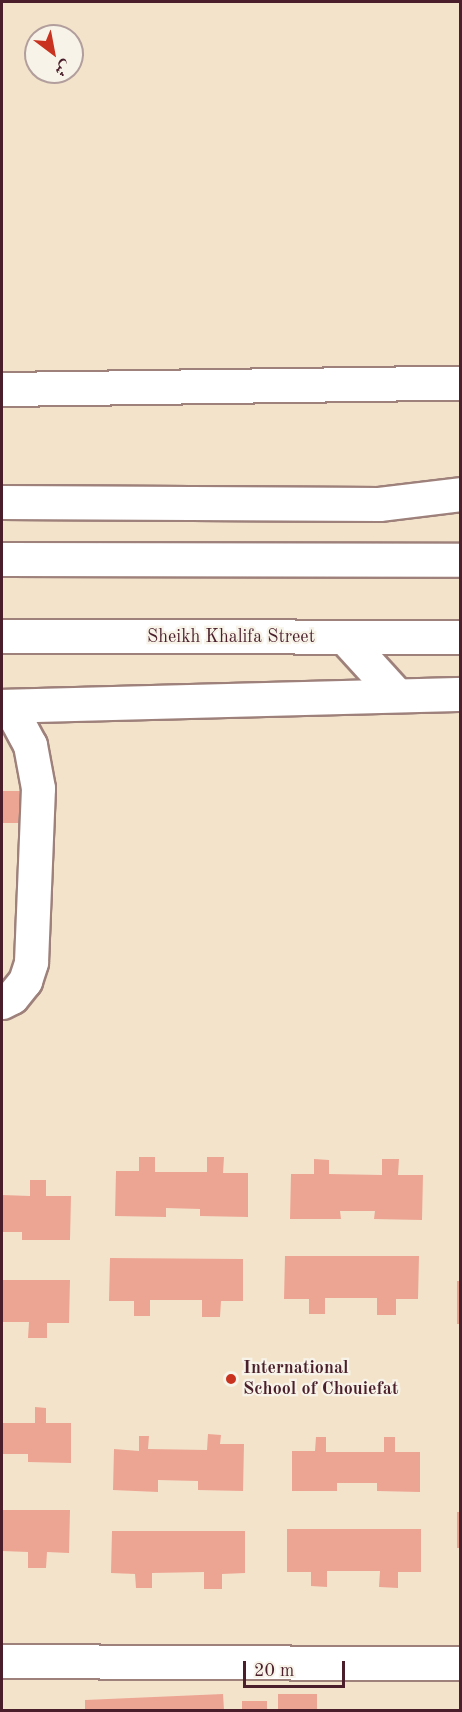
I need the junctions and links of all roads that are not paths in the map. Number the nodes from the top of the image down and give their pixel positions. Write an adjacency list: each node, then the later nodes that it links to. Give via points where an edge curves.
1 (460, 383): 2 (main road)
2 (2, 388)
3 (460, 494): 4 (main road, via 379,504)
4 (2, 502)
5 (2, 559): 6 (main road)
6 (460, 560)
7 (2, 636): 9 (main road, Sheikh Khalifa Street)
8 (460, 637): 9 (main road, Sheikh Khalifa Street)
9 (345, 638): 10 (main road)
10 (396, 694): 11 (main road); 12 (main road)
11 (460, 694)
12 (5, 706): 13 (main road, via 30,745 37,800 31,962 25,981)
13 (2, 1002)
14 (2, 1661): 15 (main road)
15 (460, 1664)

